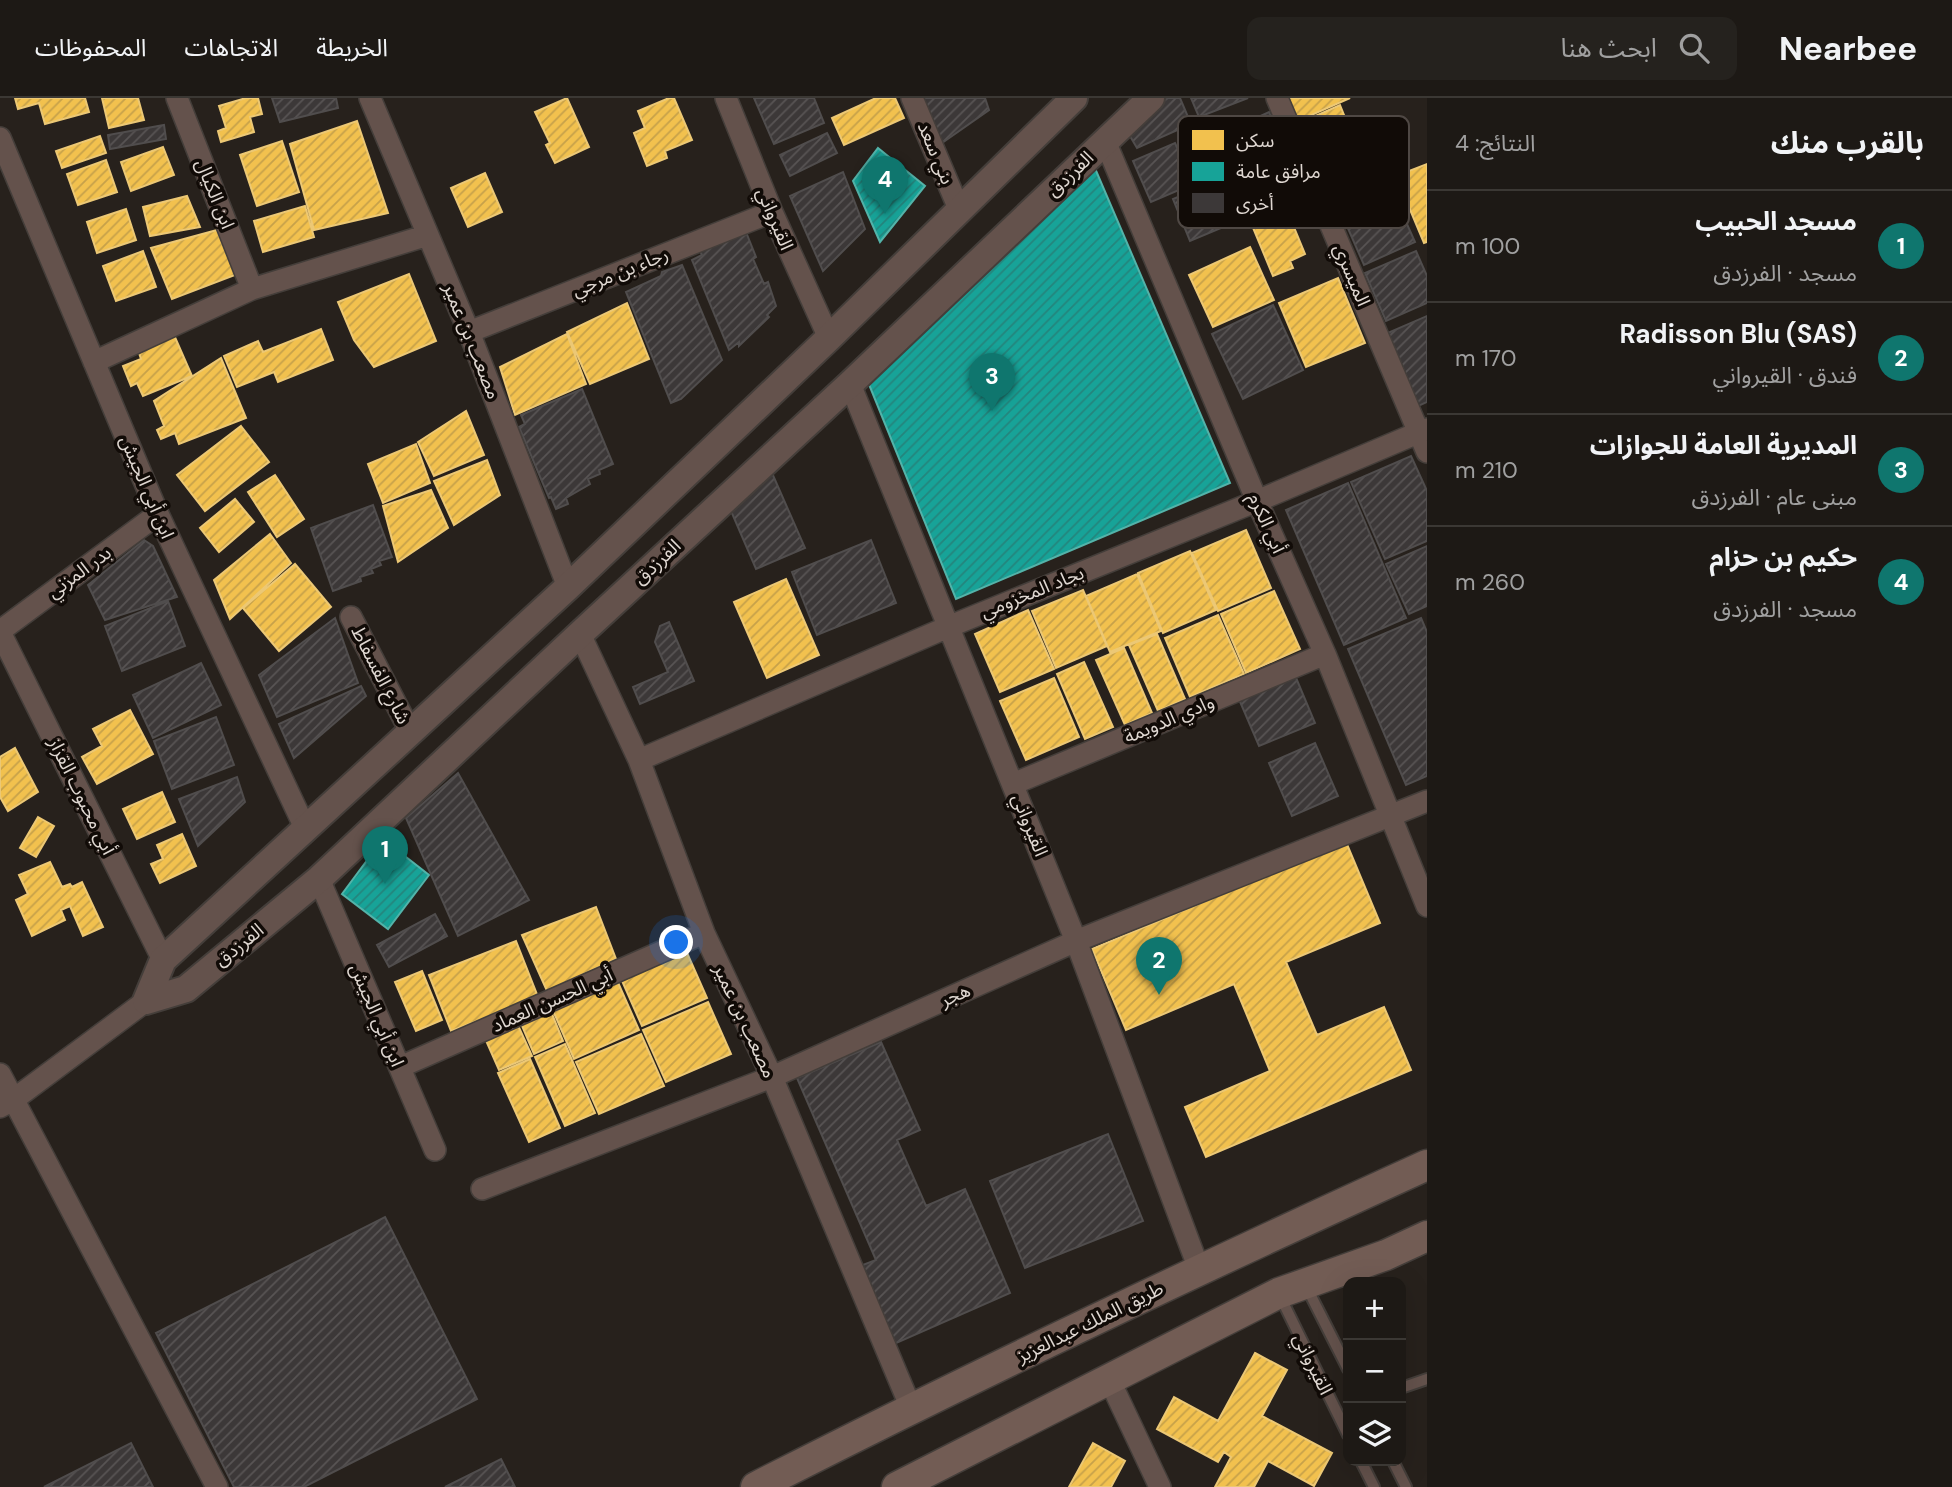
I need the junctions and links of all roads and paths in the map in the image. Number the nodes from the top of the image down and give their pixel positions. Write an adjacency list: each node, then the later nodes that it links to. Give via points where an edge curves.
1 (177, 98): 15 (street, ابن الكيال)
2 (370, 98): 14 (street, مصعب بن عمير)
3 (726, 98): 12 (street, القيرواني)
4 (912, 98): 11 (street, بني سعد)
5 (1074, 98): 11 (street, الفرزدق)
6 (1151, 98): 10 (street, الفرزدق)
7 (1277, 98): 8 (street, الميسري)
8 (1285, 116)
9 (0, 138): 18 (street, ابن أبي الجيش)
10 (1105, 141): 19 (street, الفرزدق); 21 (street, أبي الكرم)
11 (959, 209): 17 (street, الفرزدق)
12 (772, 212): 16 (street, رجاء بن مرجي); 17 (street, القيرواني)
13 (1333, 228): 20 (street, الميسري)
14 (428, 235): 15 (street); 16 (street, مصعب بن عمير)
15 (252, 289): 18 (street)
16 (469, 332): 23 (street, مصعب بن عمير)
17 (828, 338): 23 (street, الفرزدق)
18 (94, 362): 22 (street, ابن أبي الجيش)
19 (850, 384): 25 (street, القيرواني); 27 (street, الفرزدق)
20 (1424, 437): 21 (street, بجاد المخزومي)
21 (1257, 501): 25 (street, بجاد المخزومي); 28 (street, أبي الكرم)
22 (158, 514): 26 (street, بدر المزني); 34 (street, ابن أبي الجيش)
23 (568, 587): 29 (street, الفرزدق)
24 (351, 617): 29 (street, شارع الفسفاط)
25 (948, 627): 30 (street, بجاد المخزومي); 31 (street, القيرواني)
26 (0, 631): 39 (street, أبي محبوب القزاز)
27 (580, 634): 30 (street, مصعب بن عمير); 35 (street, الفرزدق)
28 (1325, 654): 31 (street, وادي الدويمة); 33 (street, أبي الكرم)
29 (411, 733): 34 (street, الفرزدق)
30 (639, 760): 37 (street, مصعب بن عمير)
31 (1013, 784): 38 (street, القيرواني)
32 (1427, 801): 33 (street, هجر)
33 (1392, 815): 36 (street, أبي الكرم); 38 (street, هجر)
34 (306, 830): 39 (street, الفرزدق)
35 (319, 880): 40 (street, الفرزدق, via 186,989); 41 (street, ابن أبي الجيش)
36 (1427, 906)
37 (705, 933): 41 (street, أبي الحسن العماد); 43 (street, مصعب بن عمير)
38 (1076, 941): 43 (street, هجر); 49 (street, القيرواني)
39 (163, 960): 40 (street, الفرزدق)
40 (146, 1001): 44 (street, الفرزدق)
41 (400, 1067): 45 (street, ابن أبي الجيش)
42 (0, 1074): 44 (street)
43 (772, 1077): 47 (street, هجر); 55 (street, مصعب بن عمير)
44 (7, 1103): 59 (street)
45 (435, 1150)
46 (1427, 1165): 49 (main road, طريق الملك عبدالعزيز)
47 (482, 1189)
48 (1427, 1236): 50 (main road)
49 (1199, 1269): 55 (main road, طريق الملك عبدالعزيز)
50 (1292, 1288): 51 (lane, القيرواني); 52 (main road); 56 (lane, القيرواني)
51 (1343, 1362)
52 (1109, 1379): 61 (main road); 62 (street)
53 (1427, 1379): 54 (lane)
54 (1406, 1386)
55 (911, 1408): 60 (main road, طريق الملك عبدالعزيز)
56 (1343, 1422)
57 (1364, 1466): 63 (lane)
58 (1396, 1466): 64 (lane)
59 (217, 1487)
60 (756, 1487)
61 (897, 1487)
62 (1160, 1487)
63 (1374, 1487)
64 (1406, 1487)

